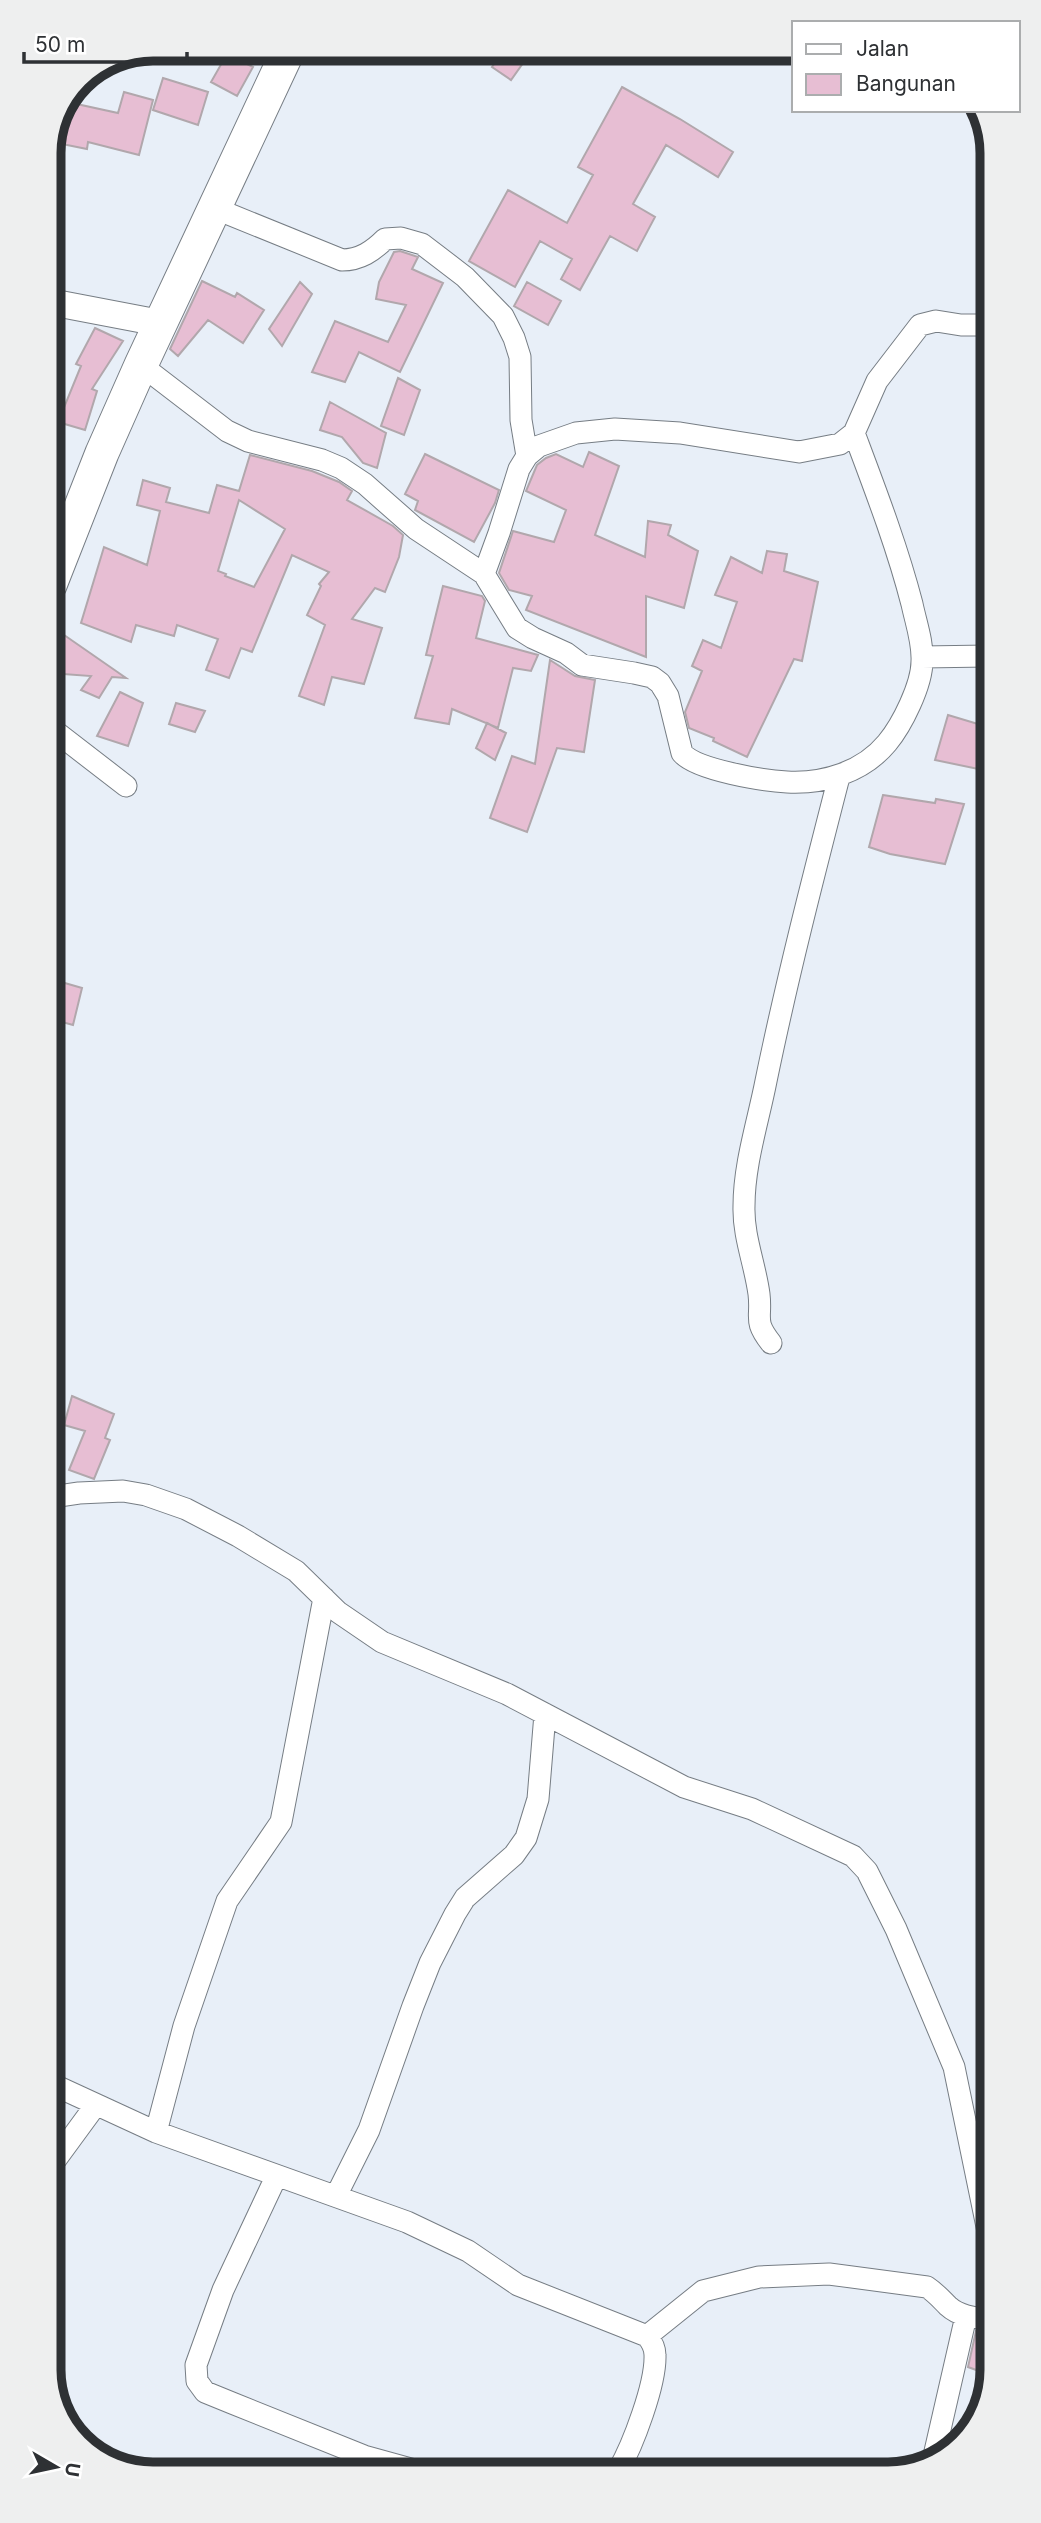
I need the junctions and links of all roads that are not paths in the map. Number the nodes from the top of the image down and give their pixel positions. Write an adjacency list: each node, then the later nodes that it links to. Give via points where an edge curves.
1 (283, 61): 2 (main road)
2 (214, 208): 4 (main road); 8 (street, via 342,260 356,260 385,239 401,238 422,244 452,266 503,316 514,338 520,358)
3 (61, 304): 4 (street)
4 (160, 323): 6 (main road)
5 (980, 325): 7 (street, via 936,321 920,325 877,381)
6 (141, 365): 9 (main road); 10 (street, via 227,431 341,468 415,529)
7 (854, 433): 8 (street, via 840,444 799,452 653,430 594,430 554,439); 12 (street, via 906,584)
8 (527, 456): 10 (street)
9 (61, 556)
10 (484, 574): 14 (street, via 517,628 533,638 582,664 652,677 660,683 688,760 765,781 804,783)
11 (980, 656): 12 (street)
12 (922, 657): 14 (street, via 913,696 894,735 876,756)
13 (61, 736): 15 (street)
14 (839, 776): 16 (street, via 783,1002 743,1203 760,1297 757,1317)
15 (126, 786)
16 (771, 1343)
17 (61, 1496): 18 (street, via 123,1492 166,1501 276,1558)
18 (324, 1598): 19 (street, via 382,1642); 22 (street, via 281,1822 227,1901 184,2026)
19 (545, 1714): 25 (street, via 684,1787 752,1809 853,1856 867,1871 954,2067); 26 (street, via 538,1799 526,1838 514,1855 465,1898 455,1914 422,1984 369,2130)
20 (61, 2089): 21 (street)
21 (95, 2106): 22 (street); 23 (street)
22 (156, 2132): 24 (street)
23 (61, 2152)
24 (276, 2177): 26 (street); 31 (street, via 223,2290 196,2364 197,2381 205,2392)
25 (980, 2193)
26 (335, 2196): 29 (street, via 468,2251 518,2285)
27 (966, 2316): 28 (street); 29 (street, via 927,2287 829,2274 760,2277 703,2291); 30 (street)
28 (980, 2318)
29 (647, 2336): 32 (street, via 656,2356 648,2394)
30 (936, 2448)
31 (386, 2462)
32 (623, 2462)

